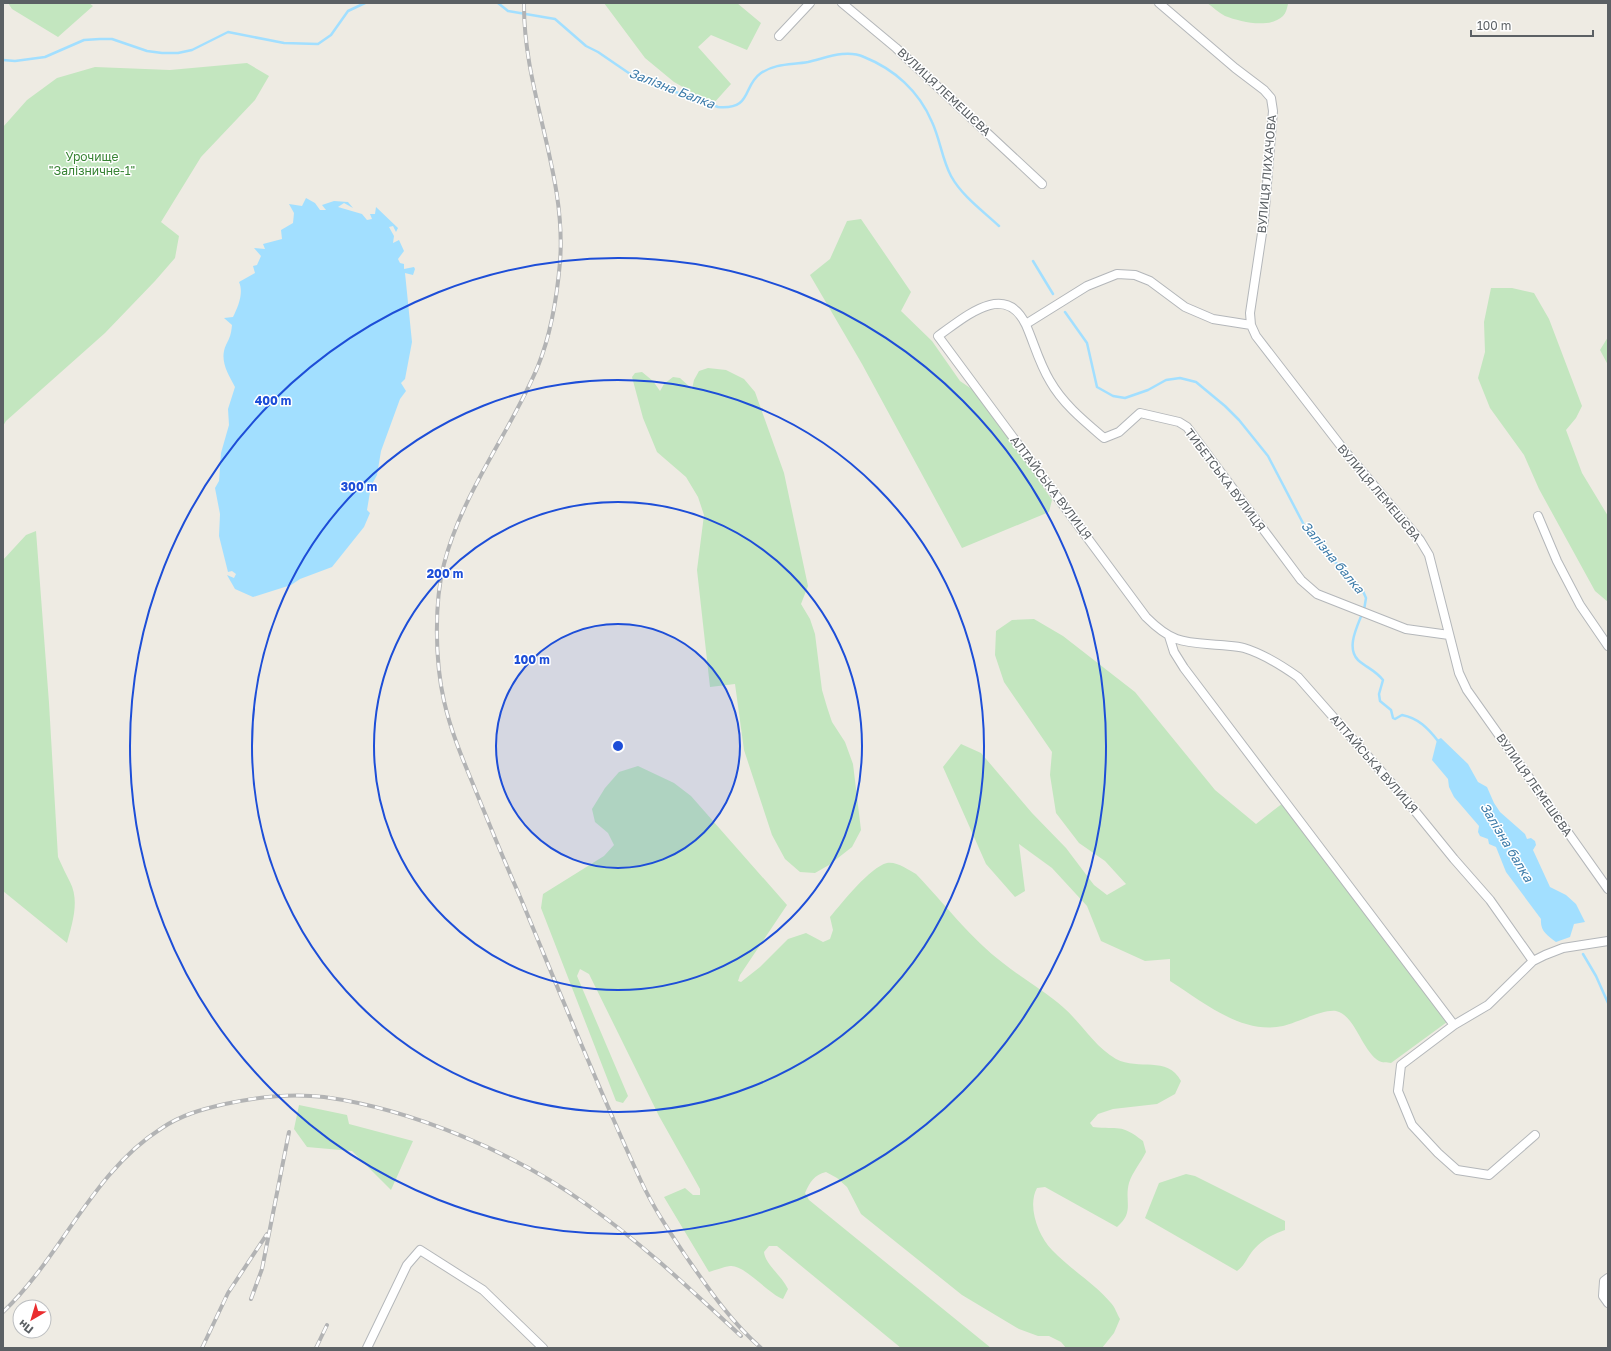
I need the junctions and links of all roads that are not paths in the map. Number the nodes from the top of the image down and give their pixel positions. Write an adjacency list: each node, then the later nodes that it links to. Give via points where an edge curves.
1 (810, 3): 4 (street)
2 (842, 3): 5 (street, ВУЛИЦЯ ЛЕМЕШЄВА, via 896,48)
3 (1159, 3): 7 (street, ВУЛИЦЯ ЛИХАЧОВА, via 1271,98 1273,111 1266,196 1250,313)
4 (779, 36)
5 (1042, 184)
6 (1026, 324): 7 (street, via 1087,286 1117,274 1135,275 1150,281 1185,307 1213,320); 8 (street, ТИБЕТСЬКА ВУЛИЦЯ, via 1018,311 1011,305 1002,303 978,310); 10 (street, ТИБЕТСЬКА ВУЛИЦЯ, via 1050,381 1073,412 1104,438 1119,432 1140,413 1179,422 1187,428 1301,580 1317,594 1406,629)
7 (1251, 324): 10 (street, ВУЛИЦЯ ЛЕМЕШЄВА, via 1265,351 1426,550)
8 (938, 336): 11 (street, АЛТАЙСЬКА ВУЛИЦЯ, via 1146,617)
9 (1538, 516): 12 (street, via 1557,561 1580,605)
10 (1449, 635): 13 (street, ВУЛИЦЯ ЛЕМЕШЄВА, via 1459,673 1467,690)
11 (1168, 636): 15 (street, АЛТАЙСЬКА ВУЛИЦЯ, via 1182,642 1243,647 1277,662 1298,677 1487,896); 16 (street, АЛТАЙСЬКА ВУЛИЦЯ, via 1184,668)
12 (1608, 646)
13 (1608, 889)
14 (1608, 941): 15 (street, via 1563,948)
15 (1534, 962): 16 (street, via 1488,1005)
16 (1454, 1025): 17 (street, via 1401,1065 1398,1091 1412,1125 1457,1170 1489,1175)
17 (1535, 1135)
18 (1608, 1278): 19 (street, via 1604,1281 1603,1296)
19 (1608, 1303)
20 (367, 1348): 21 (street, via 407,1265 420,1250 483,1290)
21 (543, 1348)

